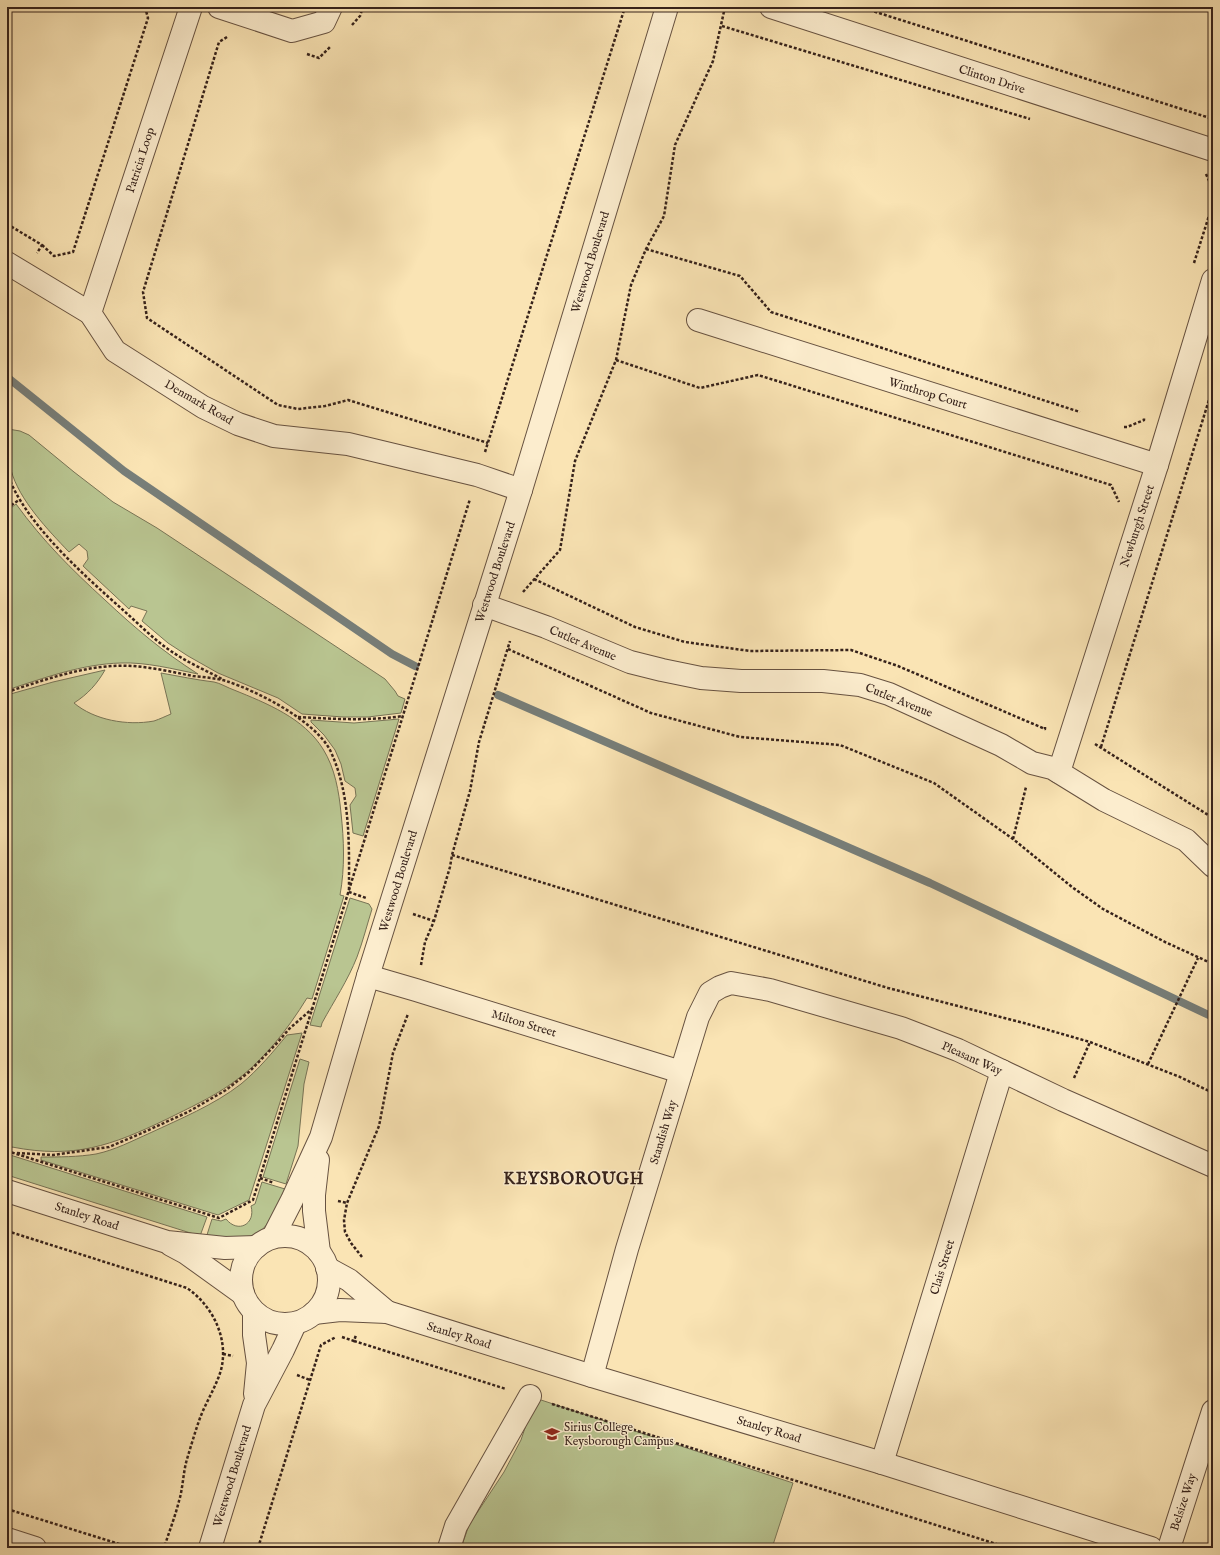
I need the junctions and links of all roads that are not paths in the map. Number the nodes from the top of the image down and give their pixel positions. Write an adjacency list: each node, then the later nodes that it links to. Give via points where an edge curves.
1 (191, 7): 9 (street, Patricia Loop)
2 (220, 7): 3 (street, via 292,31 324,22)
3 (331, 7)
4 (667, 7): 12 (street, Westwood Boulevard)
5 (771, 7): 6 (street, Clinton Drive)
6 (1213, 150)
7 (7, 263): 9 (street, Denmark Road)
8 (1213, 280): 11 (street, Newburgh Street)
9 (90, 313): 12 (street, Denmark Road, via 116,351 203,407 238,424 274,436 348,444 477,476)
10 (698, 320): 11 (street, Winthrop Court)
11 (1157, 465): 14 (street, Newburgh Street)
12 (521, 490): 13 (street, Westwood Boulevard)
13 (484, 605): 14 (street, Cutler Avenue, via 546,627 630,662 662,670 701,678 741,681 823,681 860,684 921,708 1001,745 1032,763); 16 (street, Westwood Boulevard)
14 (1059, 772): 15 (street, Cutler Avenue, via 1104,800 1186,840)
15 (1213, 866)
16 (368, 976): 19 (street, Milton Street); 20 (street, Westwood Boulevard)
17 (720, 987): 18 (street, Pleasant Way, via 732,983 770,990 901,1028 958,1050); 19 (street, Standish Way, via 710,993 703,1005)
18 (1002, 1071): 21 (street, Pleasant Way); 35 (street, Clais Street)
19 (681, 1072): 31 (street, Standish Way, via 627,1249)
20 (321, 1136): 24 (street, Westwood Boulevard, via 292,1200); 25 (street, Westwood Boulevard, via 314,1211)
21 (1213, 1166)
22 (7, 1191): 23 (street, Stanley Road)
23 (167, 1242): 24 (street, Stanley Road, via 225,1248); 26 (street, Stanley Road)
24 (264, 1242): 25 (street, via 286,1236 299,1238 310,1243); 26 (street, via 247,1257 242,1269 240,1281)
25 (323, 1260): 28 (street, Stanley Road); 29 (street, via 329,1280 328,1292)
26 (243, 1294): 27 (street)
27 (254, 1312): 30 (street, via 266,1320 280,1324); 33 (street, Westwood Boulevard, via 258,1362)
28 (387, 1312): 29 (street, Stanley Road, via 340,1310); 31 (street, Stanley Road)
29 (314, 1313): 30 (street)
30 (295, 1324): 33 (street, Westwood Boulevard)
31 (592, 1376): 35 (street, Stanley Road)
32 (530, 1396): 39 (street, via 456,1526)
33 (254, 1405): 38 (street, Westwood Boulevard)
34 (1213, 1411): 41 (street, Belsize Way)
35 (882, 1463): 40 (street, Stanley Road)
36 (7, 1539): 37 (street)
37 (35, 1548)
38 (210, 1548)
39 (449, 1548)
40 (1151, 1548)
41 (1169, 1548)

